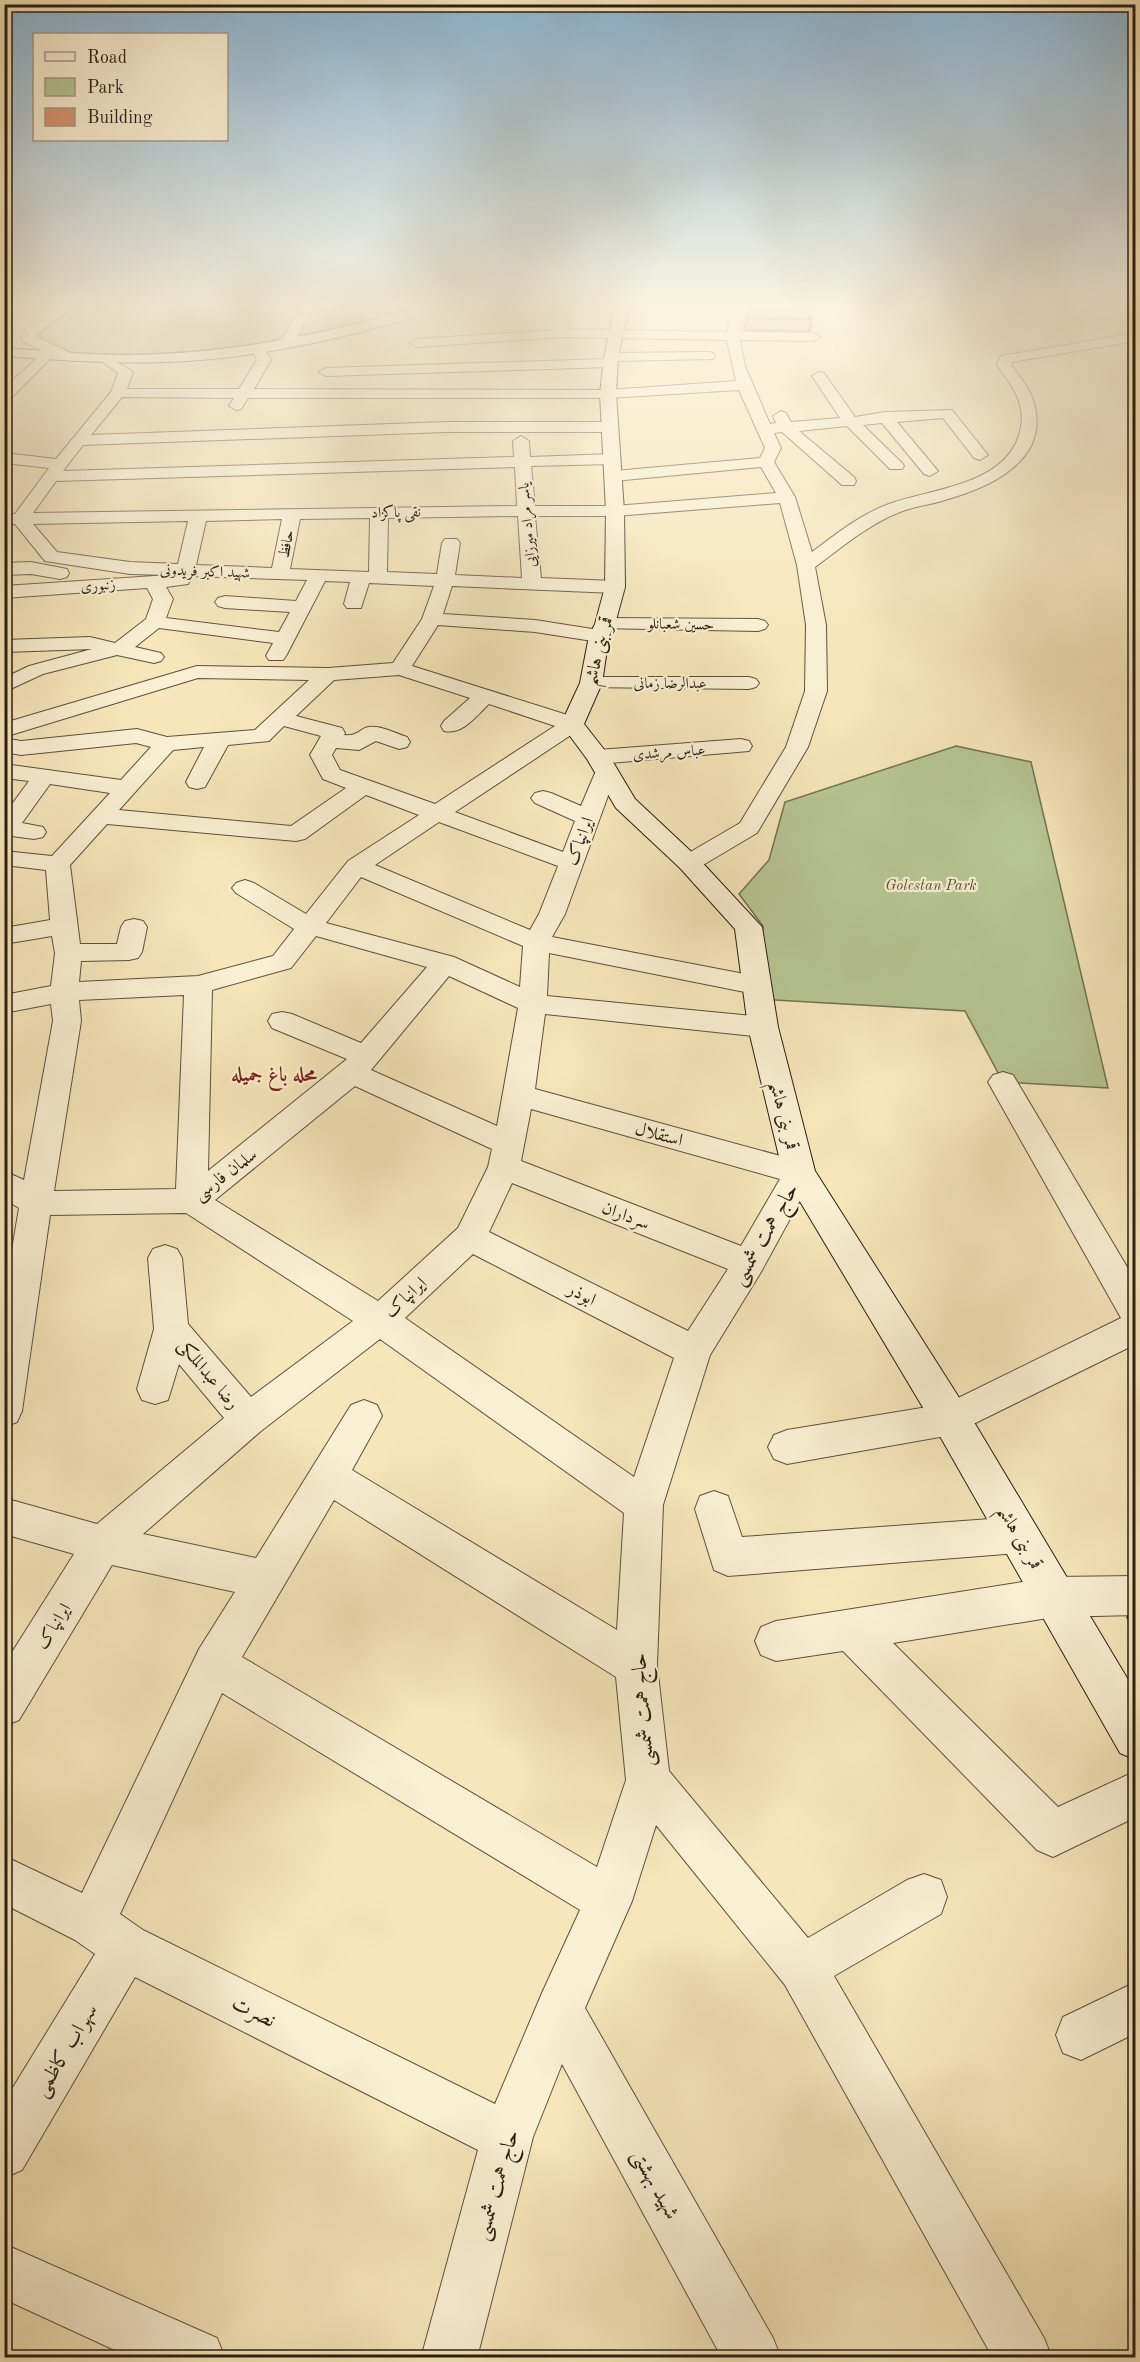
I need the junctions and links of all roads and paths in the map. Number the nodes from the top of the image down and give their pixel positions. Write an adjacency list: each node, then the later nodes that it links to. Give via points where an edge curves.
1 (98, 417): 20 (street)
2 (228, 417): 23 (street, via 225,422)
3 (411, 417): 23 (street)
4 (444, 417): 26 (street)
5 (476, 417): 16 (street)
6 (519, 417): 16 (street, یاسر مراد میرزایی)
7 (609, 417): 17 (street, قمر بنی هاشم)
8 (759, 417): 19 (street)
9 (781, 417): 18 (street)
10 (847, 417): 15 (street)
11 (883, 417): 15 (street)
12 (885, 417): 30 (street)
13 (950, 417): 21 (street)
14 (1029, 417): 41 (street, via 1022,451 994,476 939,497 894,508 859,526)
15 (850, 421): 18 (street); 27 (street)
16 (520, 427): 17 (street); 24 (street, یاسر مراد میرزایی)
17 (610, 427): 28 (street, قمر بنی هاشم)
18 (785, 427): 19 (street); 31 (street)
19 (765, 429): 25 (street, via 773,448)
20 (79, 440): 23 (street); 29 (street)
21 (980, 455)
22 (4, 458): 29 (street)
23 (227, 459): 26 (street, via 326,473); 29 (street)
24 (522, 462): 26 (street); 28 (street); 34 (street, یاسر مراد میرزایی)
25 (766, 462): 28 (street); 32 (street)
26 (453, 464): 33 (street)
27 (897, 466)
28 (614, 468): 35 (street, قمر بنی هاشم)
29 (56, 470): 39 (street)
30 (930, 471)
31 (848, 482)
32 (787, 497): 35 (street, نقی پاکزاد); 41 (street)
33 (470, 511): 34 (street, نقی پاکزاد); 37 (street, نقی پاکزاد)
34 (525, 511): 35 (street, نقی پاکزاد); 51 (street, یاسر مراد میرزایی)
35 (615, 511): 53 (street, قمر بنی هاشم)
36 (211, 512): 38 (street, نقی پاکزاد); 39 (street, نقی پاکزاد); 43 (street)
37 (379, 512): 38 (street, نقی پاکزاد, via 328,508); 47 (street)
38 (292, 514): 45 (street, حافظ)
39 (12, 519): 43 (street, شهید اکبر فریدونی, via 51,557 130,568)
40 (451, 543): 48 (street)
41 (806, 565): 99 (street, via 816,625 816,691 797,747 749,828)
42 (4, 569): 52 (street, via 32,568)
43 (186, 570): 44 (street, شهید اکبر فریدونی); 49 (street, زنبوری, via 181,580)
44 (235, 572): 45 (street, شهید اکبر فریدونی); 55 (street)
45 (280, 574): 46 (street, شهید اکبر فریدونی)
46 (319, 575): 47 (street, شهید اکبر فریدونی); 57 (street)
47 (370, 577): 48 (street, شهید اکبر فریدونی); 56 (street)
48 (445, 580): 50 (street, شهید اکبر فریدونی); 58 (street)
49 (153, 581): 52 (street, زنبوری); 59 (street, via 163,599)
50 (484, 581): 51 (street, شهید اکبر فریدونی); 60 (street)
51 (532, 583): 53 (street, شهید اکبر فریدونی)
52 (95, 585): 54 (street, زنبوری)
53 (615, 587): 63 (street, قمر بنی هاشم)
54 (4, 592)
55 (225, 602): 57 (street); 62 (street)
56 (354, 604)
57 (302, 607): 64 (street)
58 (432, 620): 60 (street, حسین شعبانلو); 68 (street)
59 (155, 622): 62 (street); 66 (street)
60 (475, 622): 63 (street, حسین شعبانلو, via 531,635)
61 (758, 625): 63 (street, حسین شعبانلو)
62 (215, 630): 64 (street)
63 (602, 630): 71 (street, قمر بنی هاشم)
64 (285, 639): 69 (street)
65 (4, 646): 66 (street, via 90,643)
66 (121, 648): 67 (street); 73 (street, via 36,670)
67 (154, 657)
68 (400, 669): 70 (street); 74 (street)
69 (267, 673): 70 (street); 78 (street, via 197,672)
70 (328, 674): 75 (street)
71 (591, 683): 72 (street, عبدالرضا زمانی); 76 (street, قمر بنی هاشم)
72 (749, 683)
73 (4, 686)
74 (484, 697): 76 (street); 77 (street)
75 (280, 718): 79 (street, via 261,736); 80 (street, via 334,733)
76 (572, 724): 85 (street, قمر بنی هاشم); 92 (street)
77 (452, 726)
78 (4, 731)
79 (220, 739): 82 (street); 88 (street)
80 (329, 741): 81 (street, via 359,743 373,733); 89 (street, via 321,755 331,774)
81 (399, 742)
82 (166, 744): 83 (street, via 137,736 21,748); 90 (street)
83 (4, 745)
84 (741, 746): 85 (street, عباس مرشدی)
85 (602, 764): 94 (street, ایرانپاک); 99 (street, قمر بنی هاشم, via 625,803)
86 (5, 772): 87 (street)
87 (44, 776): 90 (street); 95 (street, via 7,828)
88 (197, 782)
89 (364, 786): 92 (street); 93 (street, via 296,834)
90 (127, 788): 93 (street)
91 (543, 798): 94 (street)
92 (435, 813): 97 (street); 100 (street)
93 (102, 816): 98 (street)
94 (588, 818): 97 (street, ایرانپاک)
95 (34, 832)
96 (4, 858): 98 (street)
97 (571, 862): 106 (street, ایرانپاک, via 552,914)
98 (58, 864): 102 (street)
99 (689, 864): 110 (street, قمر بنی هاشم, via 748,927)
100 (357, 866): 103 (street); 106 (street)
101 (245, 888): 103 (street)
102 (63, 926): 105 (street); 107 (street)
103 (308, 926): 108 (street); 109 (street, via 282,962)
104 (134, 927): 107 (street, via 129,952)
105 (4, 936)
106 (536, 942): 110 (street); 112 (street, ایرانپاک)
107 (68, 953): 111 (street)
108 (445, 963): 112 (street); 116 (street, سلمان فارسی)
109 (198, 985): 111 (street); 122 (street)
110 (755, 985): 115 (street, قمر بنی هاشم)
111 (64, 992): 113 (street); 123 (street, via 67,1021)
112 (533, 1004): 115 (street); 118 (street, ایرانپاک)
113 (4, 1005)
114 (282, 1021): 116 (street)
115 (763, 1027): 120 (street, قمر بنی هاشم)
116 (359, 1065): 119 (street); 122 (street, سلمان فارسی)
117 (1003, 1082): 127 (street)
118 (519, 1095): 119 (street, ایرانپاک); 120 (street, استقلال)
119 (506, 1155): 124 (street, ایرانپاک); 126 (street, سرداران)
120 (799, 1173): 126 (street, حاج همت شمسی); 135 (street, قمر بنی هاشم)
121 (4, 1184): 123 (street)
122 (192, 1201): 123 (street, سلمان فارسی); 128 (street)
123 (36, 1203): 133 (street)
124 (470, 1238): 128 (street, ایرانپاک); 131 (street, ابوذر)
125 (165, 1258): 130 (street, رضا عبدالملکی)
126 (749, 1263): 131 (street, حاج همت شمسی)
127 (1136, 1313)
128 (380, 1320): 136 (street, ایرانپاک); 139 (street)
129 (1136, 1327): 135 (street)
130 (171, 1329): 132 (street, رضا عبدالملکی); 136 (street, رضا عبدالملکی)
131 (694, 1351): 139 (street, حاج همت شمسی)
132 (155, 1389)
133 (4, 1411)
134 (364, 1416): 138 (street, سهراب کاظمی)
135 (951, 1419): 137 (street); 142 (street, قمر بنی هاشم)
136 (248, 1420): 143 (street, ایرانپاک)
137 (787, 1447)
138 (327, 1476): 144 (street, سهراب کاظمی); 150 (street)
139 (644, 1505): 150 (street, حاج همت شمسی)
140 (714, 1509): 142 (street, via 728,1557)
141 (4, 1516): 143 (street)
142 (1018, 1535): 146 (street, قمر بنی هاشم)
143 (103, 1544): 144 (street); 151 (street, ایرانپاک)
144 (265, 1579): 149 (street, سهراب کاظمی)
145 (1136, 1595): 146 (street)
146 (1054, 1597): 147 (street); 152 (street, قمر بنی هاشم)
147 (850, 1629): 148 (street); 154 (street, via 1053,1834)
148 (776, 1641)
149 (214, 1664): 157 (street); 158 (street, سهراب کاظمی)
150 (636, 1665): 153 (street, حاج همت شمسی)
151 (4, 1705)
152 (1136, 1737)
153 (648, 1780): 157 (street, حاج همت شمسی); 159 (street)
154 (1136, 1793)
155 (4, 1879): 158 (street, نصرت)
156 (924, 1897): 159 (street)
157 (609, 1901): 161 (street, حاج همت شمسی)
158 (109, 1935): 163 (street, نصرت); 164 (street, سهراب کاظمی)
159 (802, 1968): 169 (street)
160 (1136, 2006): 162 (street)
161 (559, 2010): 163 (street, حاج همت شمسی); 168 (street, شهید بهشتی)
162 (1081, 2035)
163 (507, 2136): 167 (street, حاج همت شمسی)
164 (4, 2152)
165 (4, 2271): 166 (street)
166 (197, 2358)
167 (449, 2358)
168 (753, 2358)
169 (1023, 2358)

